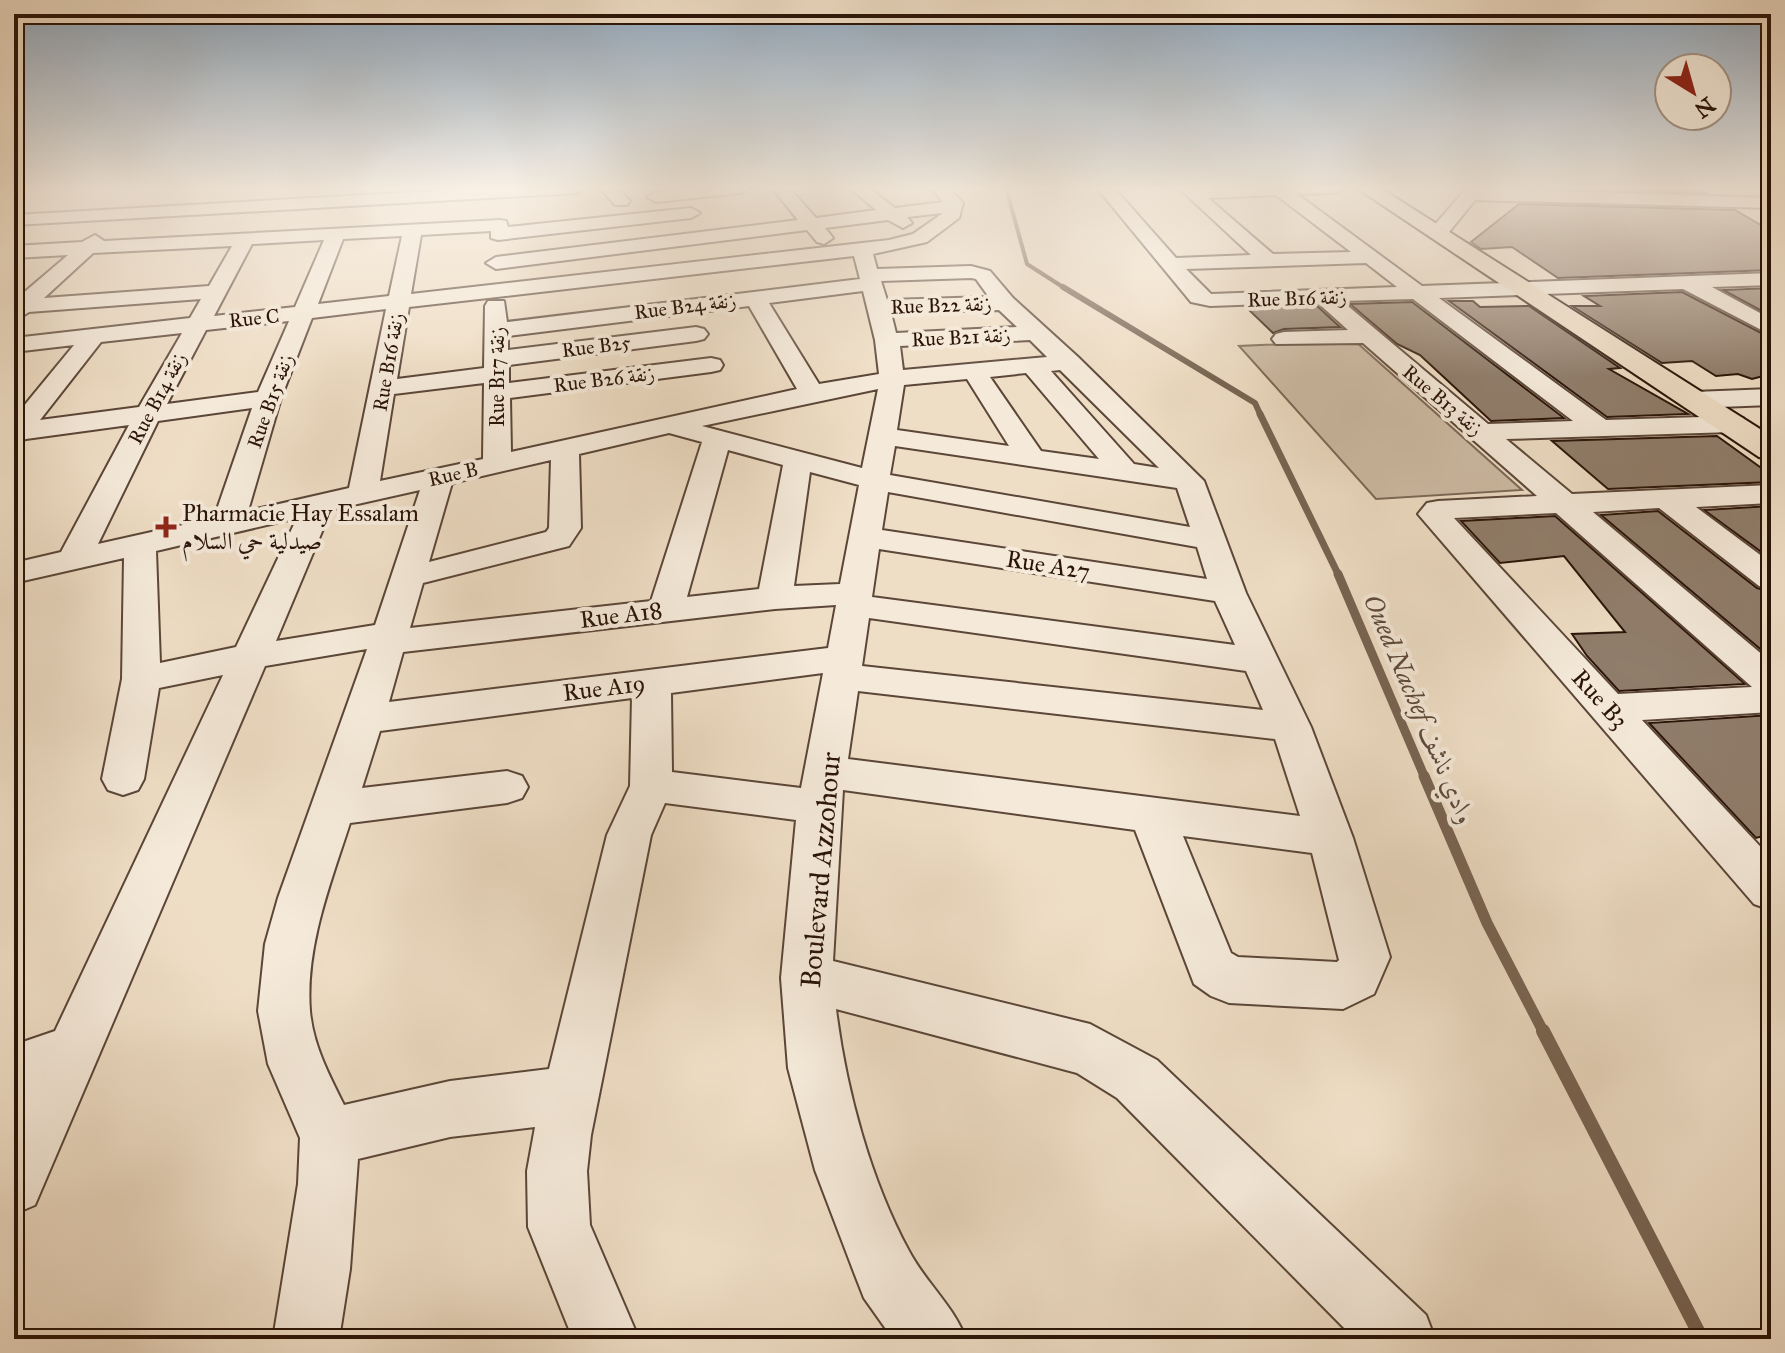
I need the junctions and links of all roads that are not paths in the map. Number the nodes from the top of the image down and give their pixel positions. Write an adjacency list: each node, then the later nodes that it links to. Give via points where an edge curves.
1 (85, 251): 22 (street)
2 (238, 251): 18 (street, Rue B14 زنقة)
3 (329, 251): 37 (street, Rue B15 زنقة)
4 (405, 251): 32 (street, Rue B16 زنقة)
5 (501, 251): 27 (street, Rue B17 زنقة)
6 (736, 251): 16 (street)
7 (852, 251): 13 (street, Rue C)
8 (862, 251): 23 (street)
9 (1160, 251): 17 (street)
10 (1258, 251): 15 (street)
11 (1364, 251): 14 (street)
12 (1467, 251): 26 (main road)
13 (836, 253): 16 (street, Rue C)
14 (1372, 257): 15 (street); 29 (street)
15 (1269, 261): 17 (street)
16 (744, 263): 20 (street, Rue C)
17 (1171, 264): 30 (street, Rue B16 زنقة, via 1206,299)
18 (229, 267): 19 (street); 28 (street, Rue B14 زنقة)
19 (199, 269)
20 (666, 272): 27 (street, Rue C); 34 (street)
21 (30, 274): 22 (street)
22 (64, 276): 36 (street)
23 (871, 279): 31 (street, Rue B24 زنقة); 33 (street, Rue B24 زنقة, via 979,273); 35 (street)
24 (1771, 279): 25 (street, Rue B16 زنقة)
25 (1685, 281): 26 (street, Rue B16 زنقة); 39 (street)
26 (1526, 289): 29 (street, Rue B16 زنقة); 55 (main road)
27 (495, 291): 32 (street, Rue C); 40 (street, Rue B17 زنقة)
28 (215, 292): 36 (street); 38 (street, Rue B14 زنقة)
29 (1419, 294): 30 (street, Rue B16 زنقة); 59 (street)
30 (1324, 297): 43 (street, Rue B13 زنقة)
31 (755, 298): 34 (street, Rue B24 زنقة); 52 (street)
32 (399, 302): 37 (street, Rue C); 51 (street, Rue B16 زنقة)
33 (1005, 303): 35 (street, Rue B22 زنقة); 46 (street)
34 (684, 306): 40 (street, Rue B24 زنقة); 41 (street)
35 (877, 307): 47 (street)
36 (18, 310)
37 (304, 312): 38 (street, Rue C); 54 (street, Rue B15 زنقة)
38 (198, 324): 42 (street, Rue C); 56 (street, Rue B14 زنقة)
39 (1771, 328)
40 (497, 330): 50 (street, Rue B17 زنقة)
41 (696, 334): 48 (street); 50 (street, Rue B25)
42 (94, 336): 45 (street, Rue C); 61 (street)
43 (1367, 336): 44 (street); 60 (street, Rue B13 زنقة)
44 (1284, 339)
45 (14, 345)
46 (1034, 350): 47 (street, Rue B21 زنقة); 49 (street); 68 (street); 71 (street, via 1069,362)
47 (889, 360): 49 (street); 52 (street, Rue B); 62 (street, Boulevard Azzohour)
48 (711, 365): 50 (street, Rue B26 زنقة); 58 (street)
49 (975, 373): 66 (street)
50 (497, 375): 51 (street); 67 (street, Rue B17 زنقة)
51 (384, 388): 72 (street, Rue B16 زنقة)
52 (812, 393): 58 (street, Rue B)
53 (1771, 397): 55 (street)
54 (268, 398): 56 (street); 77 (street, Rue B15 زنقة)
55 (1694, 400): 57 (main road)
56 (148, 414): 61 (street); 81 (street, Rue B14 زنقة)
57 (1733, 424): 59 (street); 64 (main road)
58 (724, 425): 63 (street, Rue B, via 669,426); 65 (street); 88 (street)
59 (1600, 428): 60 (street)
60 (1480, 432): 75 (street, Rue B13 زنقة)
61 (15, 433)
62 (883, 436): 66 (street); 70 (street, Boulevard Azzohour)
63 (565, 449): 67 (street, Rue B); 83 (street, via 565,528 558,539)
64 (1771, 450)
65 (798, 459): 70 (street); 86 (street)
66 (1032, 459): 68 (street)
67 (497, 463): 69 (street, Rue B)
68 (1125, 472): 71 (street)
69 (439, 477): 72 (street, Rue B); 83 (street)
70 (876, 481): 78 (street, Boulevard Azzohour); 79 (street)
71 (1189, 481): 79 (street)
72 (363, 494): 76 (street, Rue B)
73 (1771, 494): 74 (street)
74 (1666, 499): 75 (street); 84 (street)
75 (1564, 502): 95 (street, Rue B13 زنقة); 97 (street, Rue B3, via 1433,514)
76 (319, 504): 77 (street, Rue B); 90 (street)
77 (228, 524): 80 (street, Rue B)
78 (866, 537): 85 (street, Rue A27); 87 (street, Boulevard Azzohour)
79 (1209, 540): 85 (street)
80 (140, 544): 81 (street, Rue B); 93 (street)
81 (74, 559): 82 (street, Rue B)
82 (14, 573)
83 (408, 577): 89 (street)
84 (1771, 579)
85 (1229, 593): 91 (street)
86 (775, 598): 87 (street, Rue A18); 88 (street, Rue A18)
87 (855, 599): 91 (street, Rue A18); 92 (street, Boulevard Azzohour)
88 (666, 610): 89 (street, Rue A18)
89 (389, 638): 90 (street, Rue A18); 98 (street)
90 (249, 657): 93 (street, Rue A18); 110 (street)
91 (1260, 661): 99 (street)
92 (841, 667): 94 (street, Rue A19); 99 (street, Rue A19); 103 (street, Boulevard Azzohour)
93 (141, 679): 100 (street)
94 (652, 682): 98 (street, Rue A19); 101 (street)
95 (1771, 682)
96 (1771, 699): 97 (street)
97 (1608, 708): 107 (street, Rue B3)
98 (364, 719): 104 (street)
99 (1291, 727): 106 (street)
100 (123, 779)
101 (651, 786): 103 (street); 112 (street, via 629,835)
102 (507, 787): 104 (street)
103 (822, 790): 105 (street); 109 (street, Boulevard Azzohour)
104 (333, 808): 113 (street, via 290,944 284,1011 295,1064)
105 (1152, 815): 106 (street); 106 (street, via 1212,968 1229,980 1343,986 1361,973 1365,957)
106 (1330, 838)
107 (1753, 849): 108 (street, Rue B3)
108 (1771, 890)
109 (807, 978): 117 (street, Boulevard Azzohour, via 816,1068 845,1170 887,1275); 118 (street, via 1090,1050 1111,1060 1137,1079)
110 (72, 1051): 111 (street); 114 (street)
111 (14, 1072)
112 (573, 1094): 113 (street, via 450,1109); 116 (street, via 557,1171 559,1227)
113 (329, 1137): 115 (street, via 328,1184)
114 (14, 1184)
115 (306, 1339)
116 (606, 1339)
117 (933, 1339)
118 (1402, 1339)

